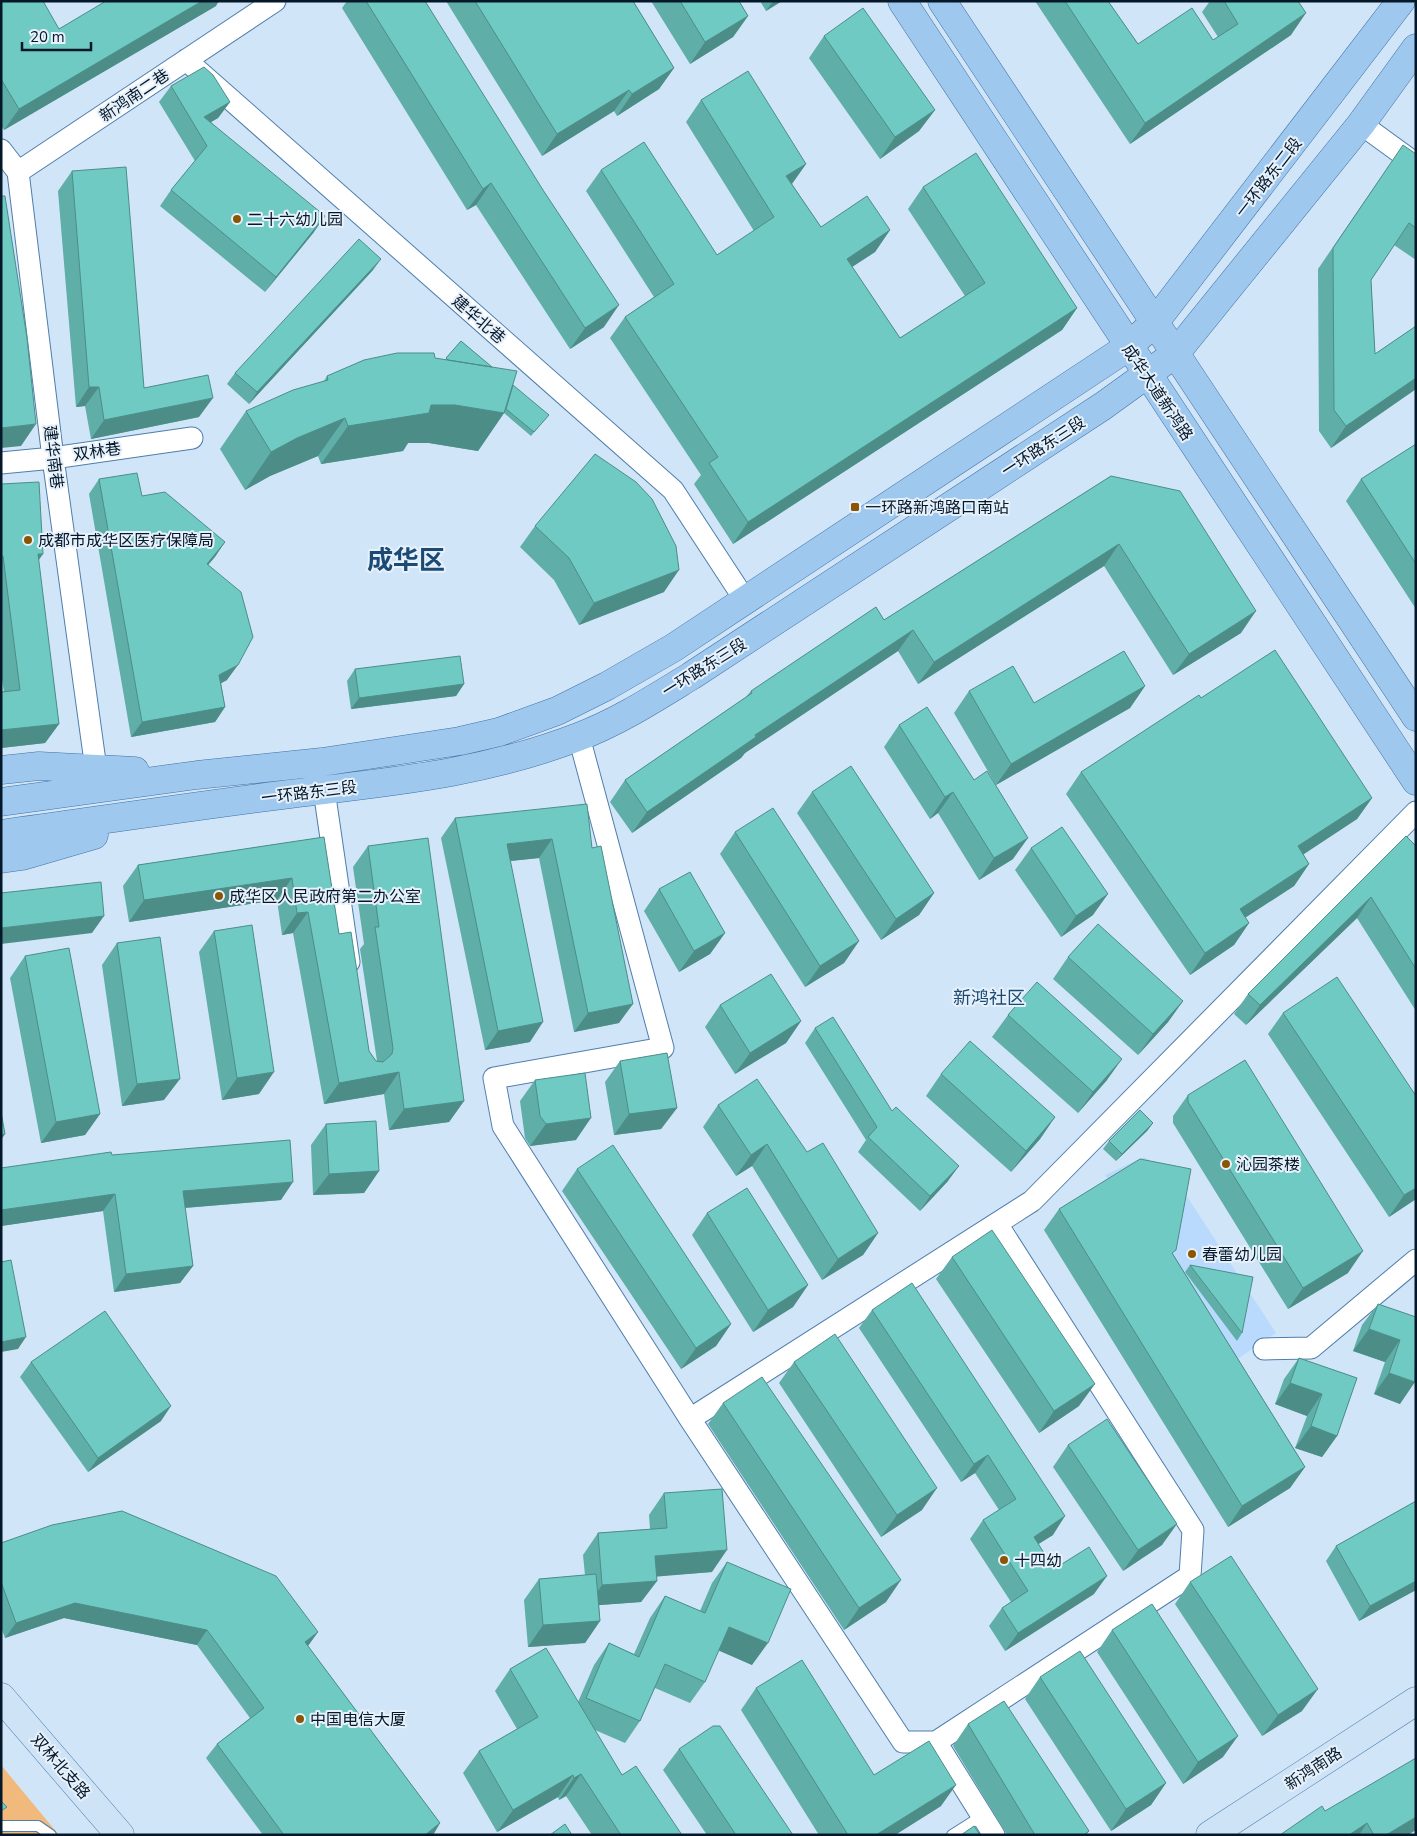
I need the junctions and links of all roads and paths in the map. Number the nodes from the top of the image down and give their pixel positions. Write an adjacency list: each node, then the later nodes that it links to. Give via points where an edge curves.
1 (275, 1): 6 (street, 新鸿南二巷)
2 (902, 1): 12 (main road, 成华大道新鸿路)
3 (942, 1): 11 (main road)
4 (1401, 1): 11 (main road, 一环路东二段)
5 (1416, 48): 7 (main road)
6 (186, 60): 10 (street, 新鸿南二巷); 18 (street, 建华北巷, via 672,490)
7 (1361, 124): 9 (street); 13 (main road)
8 (1, 150): 10 (street)
9 (1416, 164)
10 (18, 172): 16 (street, 建华南巷)
11 (1155, 322): 12 (main road, 一环路东二段); 13 (main road)
12 (1128, 347): 14 (main road, 成华大道新鸿路); 18 (main road, 一环路东三段)
13 (1175, 354): 14 (main road); 19 (main road)
14 (1148, 376): 20 (main road, 一环路东三段, via 691,676 621,717); 24 (main road, 成华大道新鸿路)
15 (192, 438): 16 (street, 双林巷)
16 (53, 458): 17 (street, 双林巷); 21 (street, 建华南巷)
17 (1, 463)
18 (745, 600): 23 (main road, 一环路东三段, via 673,648 607,686 558,711 499,732 409,750)
19 (1416, 717)
20 (579, 737): 25 (main road, 一环路东三段, via 465,771); 35 (street, via 662,1048 494,1078 503,1126)
21 (96, 769): 22 (main road, via 39,766); 23 (main road)
22 (1, 770)
23 (197, 775): 26 (main road)
24 (1416, 781)
25 (324, 790): 27 (main road, 一环路东三段); 31 (street)
26 (1, 802)
27 (200, 806): 29 (main road); 30 (main road, via 22,856)
28 (1416, 812): 32 (street, via 1032,1201)
29 (1, 834)
30 (1, 859)
31 (353, 984)
32 (997, 1224): 35 (street); 38 (street, via 1193,1530 1190,1576)
33 (1416, 1260): 34 (street, via 1311,1348)
34 (1264, 1349)
35 (690, 1419): 38 (street, via 903,1742)
36 (1, 1697): 42 (street, 双林北支路)
37 (1416, 1701): 45 (street, 新鸿南路)
38 (936, 1742): 39 (street)
39 (982, 1816): 43 (lane); 44 (street)
40 (1, 1826): 41 (lane, via 38,1826)
41 (52, 1835)
42 (120, 1835)
43 (952, 1835)
44 (994, 1835)
45 (1210, 1835)

